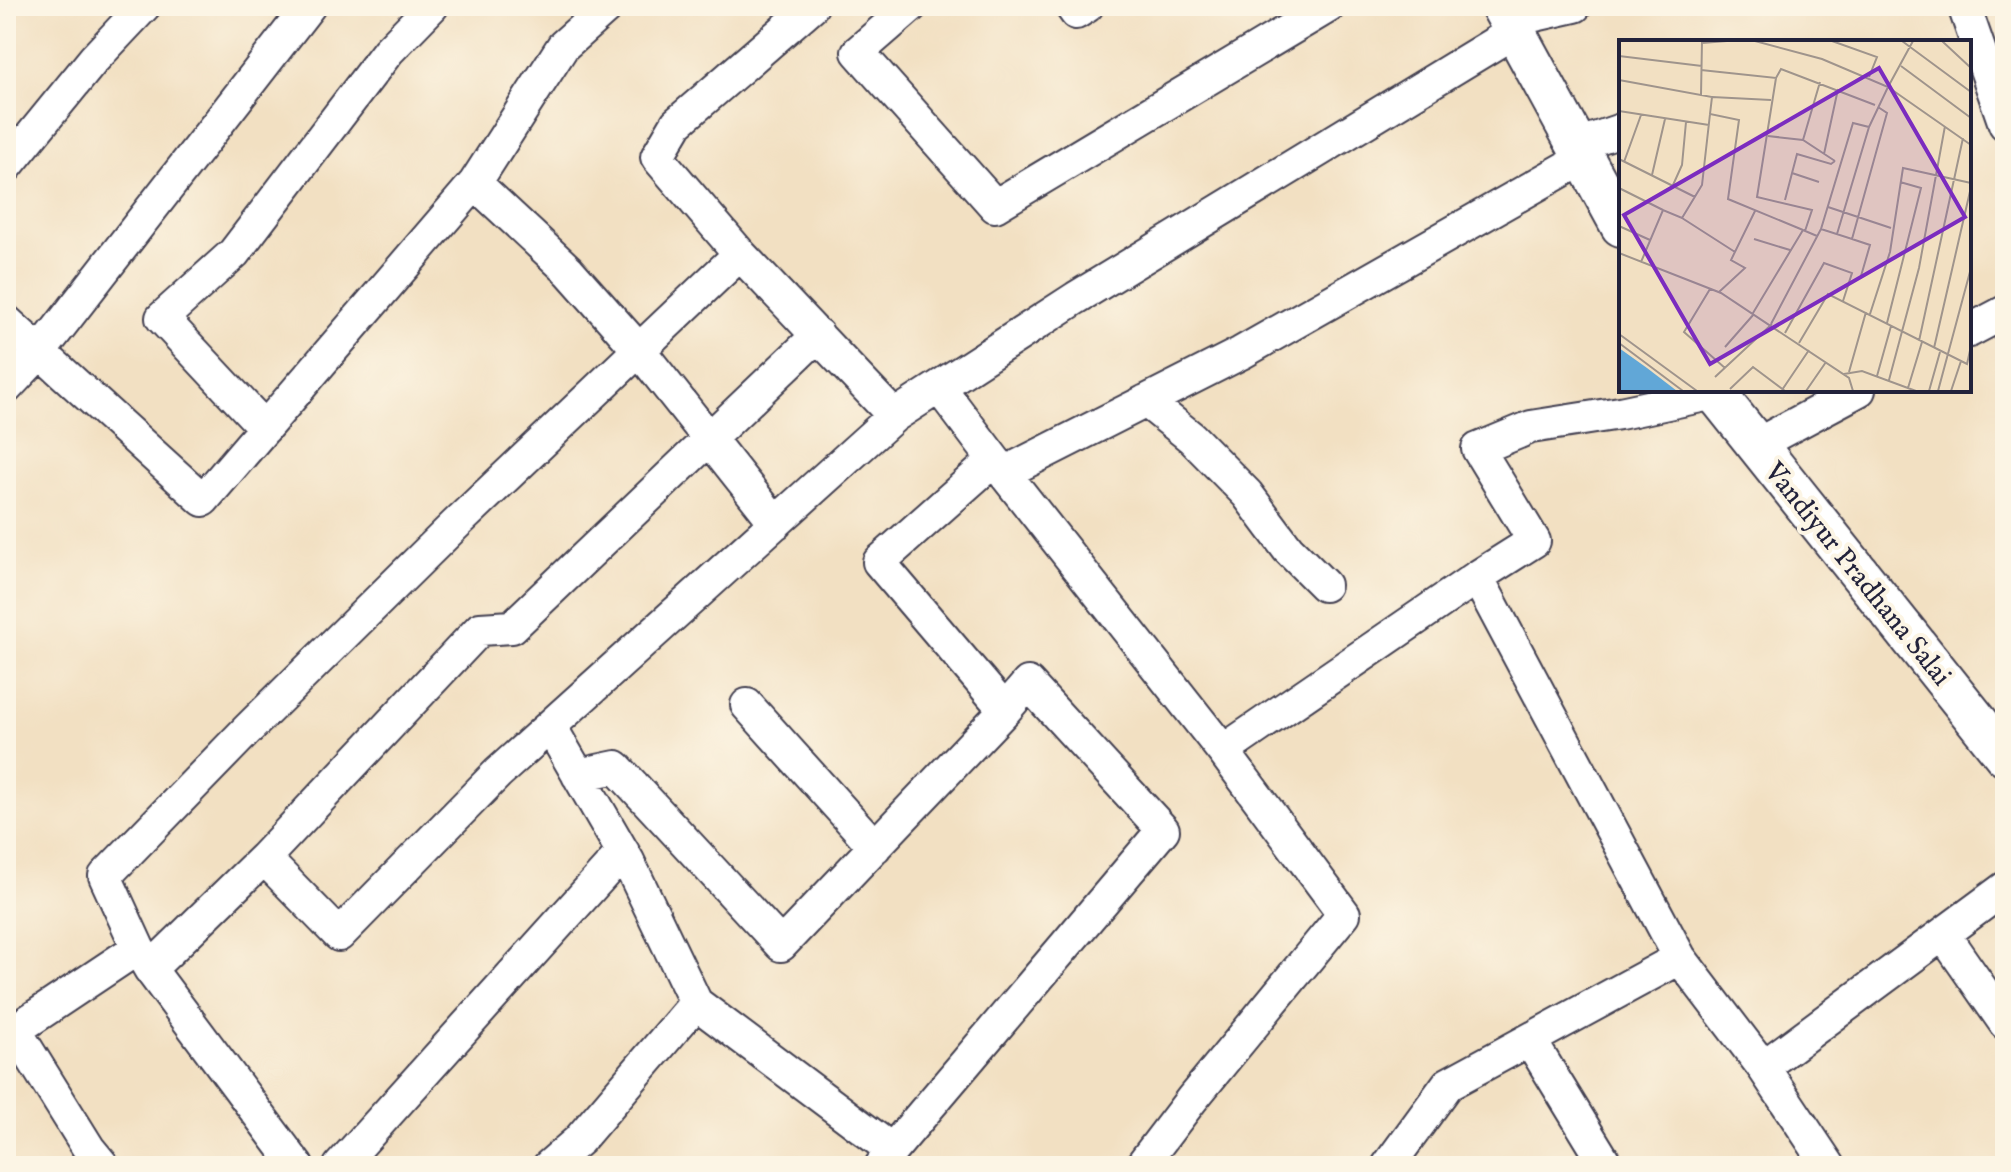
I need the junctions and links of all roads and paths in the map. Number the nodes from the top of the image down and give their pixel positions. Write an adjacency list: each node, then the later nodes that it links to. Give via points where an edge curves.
1 (144, 6): 16 (street)
2 (309, 6): 25 (street)
3 (432, 6): 32 (street, via 388,51 234,253 162,318)
4 (608, 6): 17 (street, via 563,46)
5 (812, 6): 19 (street, via 677,123 657,157)
6 (911, 6): 9 (street, via 858,52 995,206)
7 (1071, 6): 8 (street, via 1076,13)
8 (1087, 6)
9 (1329, 6)
10 (1575, 6): 12 (street)
11 (1964, 6): 13 (street)
12 (1508, 19): 15 (street); 26 (street)
13 (2005, 124)
14 (1619, 131): 15 (street)
15 (1580, 151): 18 (street); 30 (street, via 1241,353)
16 (6, 167)
17 (475, 183): 24 (street, via 569,271); 32 (street)
18 (1619, 222)
19 (740, 254): 23 (street); 24 (street)
20 (2005, 312): 22 (street)
21 (6, 321): 25 (street)
22 (1971, 330)
23 (818, 335): 31 (street); 33 (street)
24 (639, 350): 33 (street); 50 (street, via 248,729 105,876)
25 (40, 352): 27 (street); 32 (street, via 203,500)
26 (939, 387): 31 (street); 35 (street)
27 (6, 388)
28 (1714, 392): 34 (street, Vandiyur Pradhana Salai); 37 (street, via 1531,427 1478,449 1534,541)
29 (1855, 392): 34 (street)
30 (1146, 401): 35 (street); 38 (street, via 1247,494 1288,549)
31 (894, 416): 36 (street)
32 (265, 428)
33 (709, 439): 36 (street); 47 (street, via 512,627 480,629)
34 (1756, 445): 43 (street, Vandiyur Pradhana Salai)
35 (999, 467): 40 (street, via 879,562); 42 (street)
36 (776, 523): 41 (street)
37 (1477, 577): 42 (street); 51 (street)
38 (1324, 585)
39 (747, 705): 45 (street)
40 (1005, 710): 45 (street); 57 (street, via 1028,683 1163,830)
41 (550, 726): 44 (street); 47 (street, via 339,935)
42 (1223, 751): 62 (street, via 1344,914)
43 (2005, 756)
44 (578, 775): 45 (street, via 616,767 781,945); 46 (street)
45 (875, 847)
46 (623, 852): 52 (street); 60 (street)
47 (264, 858): 50 (street)
48 (2005, 888): 49 (street)
49 (1943, 934): 53 (street); 56 (street)
50 (144, 958): 54 (street); 59 (street)
51 (1680, 958): 55 (street); 56 (street)
52 (696, 1003): 57 (street); 61 (street, via 579,1140)
53 (2005, 1023)
54 (9, 1026): 58 (street)
55 (1530, 1040): 63 (street, via 1448,1084); 64 (street)
56 (1763, 1067): 65 (street)
57 (886, 1158)
58 (87, 1160)
59 (297, 1166)
60 (340, 1166)
61 (549, 1166)
62 (1141, 1166)
63 (1388, 1166)
64 (1607, 1166)
65 (1829, 1166)

